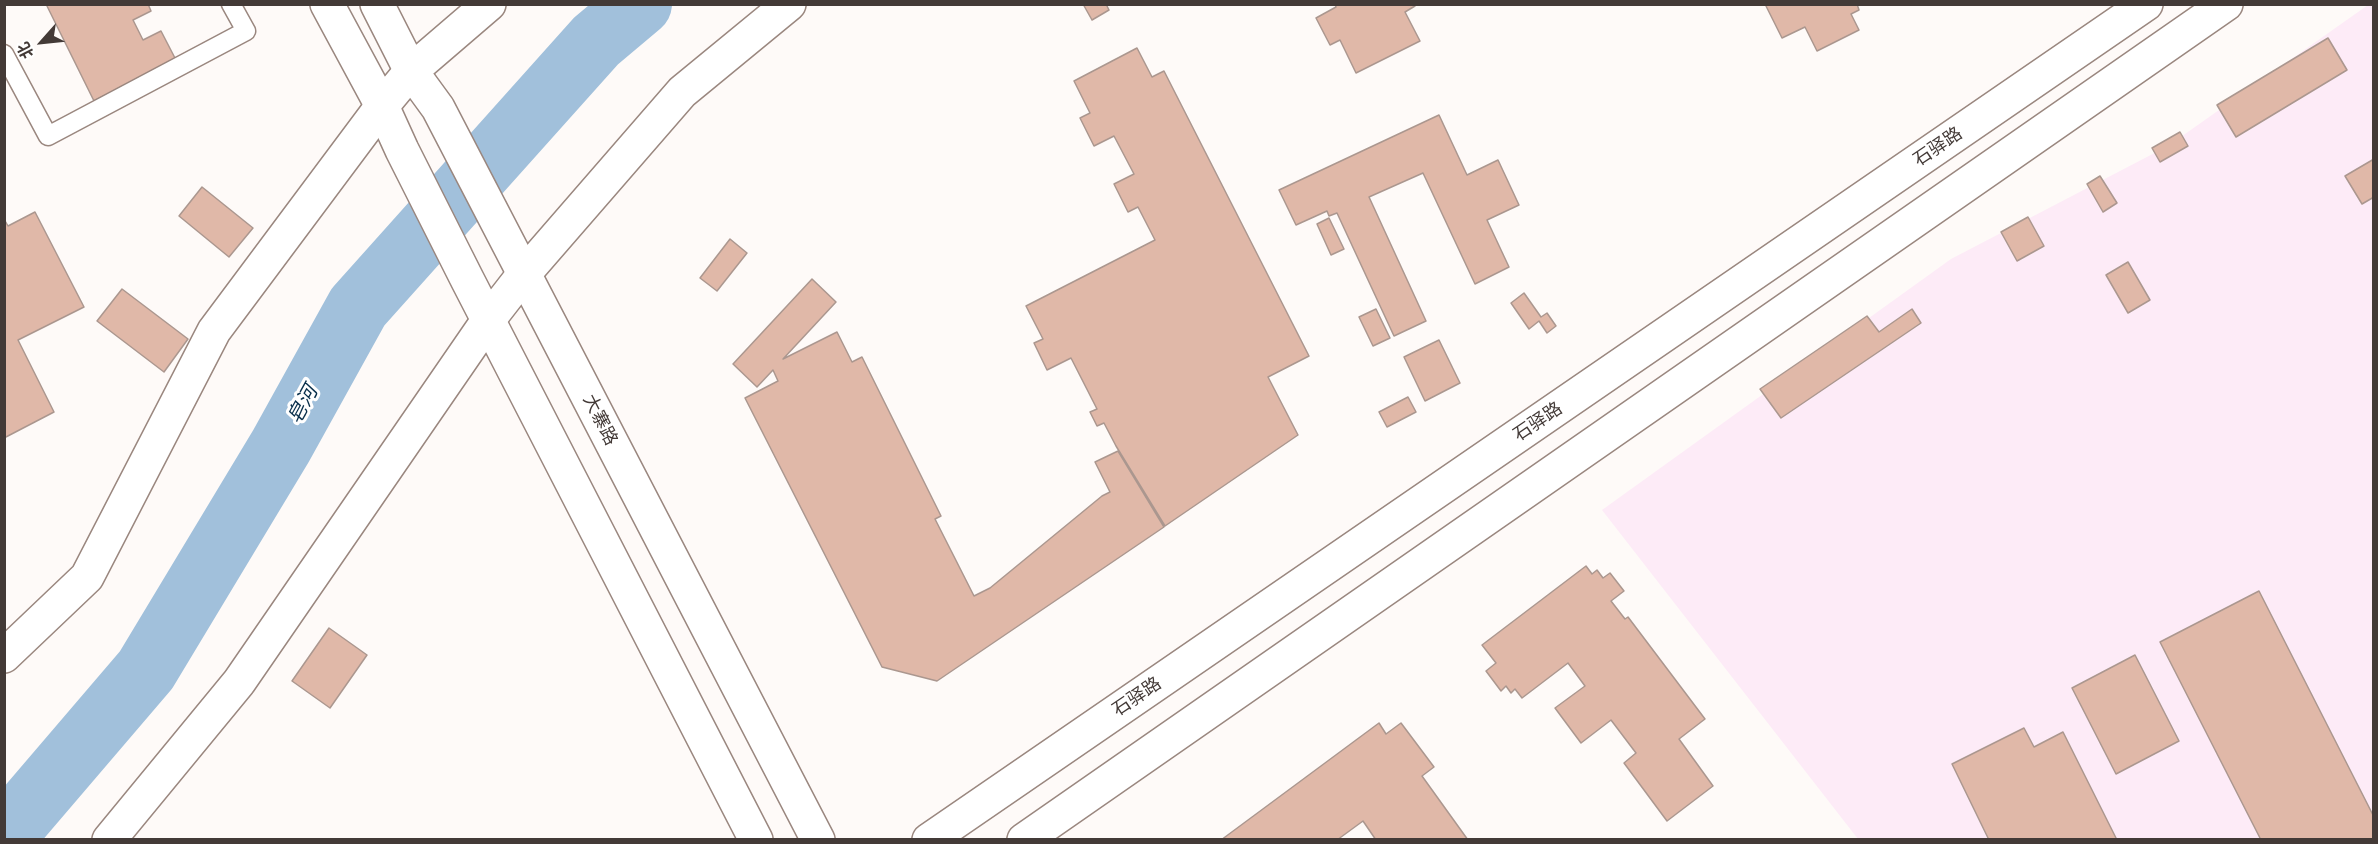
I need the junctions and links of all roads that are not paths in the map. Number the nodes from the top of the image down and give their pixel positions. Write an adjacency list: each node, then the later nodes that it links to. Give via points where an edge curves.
1 (231, 4): 8 (lane, via 246,31 48,136)
2 (327, 4): 10 (street)
3 (377, 4): 9 (street, 大寨路)
4 (489, 4): 9 (street)
5 (789, 4): 11 (street, via 682,92)
6 (2146, 4): 17 (street, 石驿路)
7 (2226, 4): 18 (street)
8 (4, 54)
9 (411, 71): 10 (street); 11 (street, 大寨路, via 438,108)
10 (382, 106): 12 (street); 13 (street, via 214,331 87,577)
11 (525, 274): 12 (street); 16 (street, 大寨路)
12 (489, 319): 14 (street, via 239,681); 15 (street)
13 (4, 656)
14 (108, 840)
15 (756, 840)
16 (818, 840)
17 (929, 840)
18 (1024, 840)

